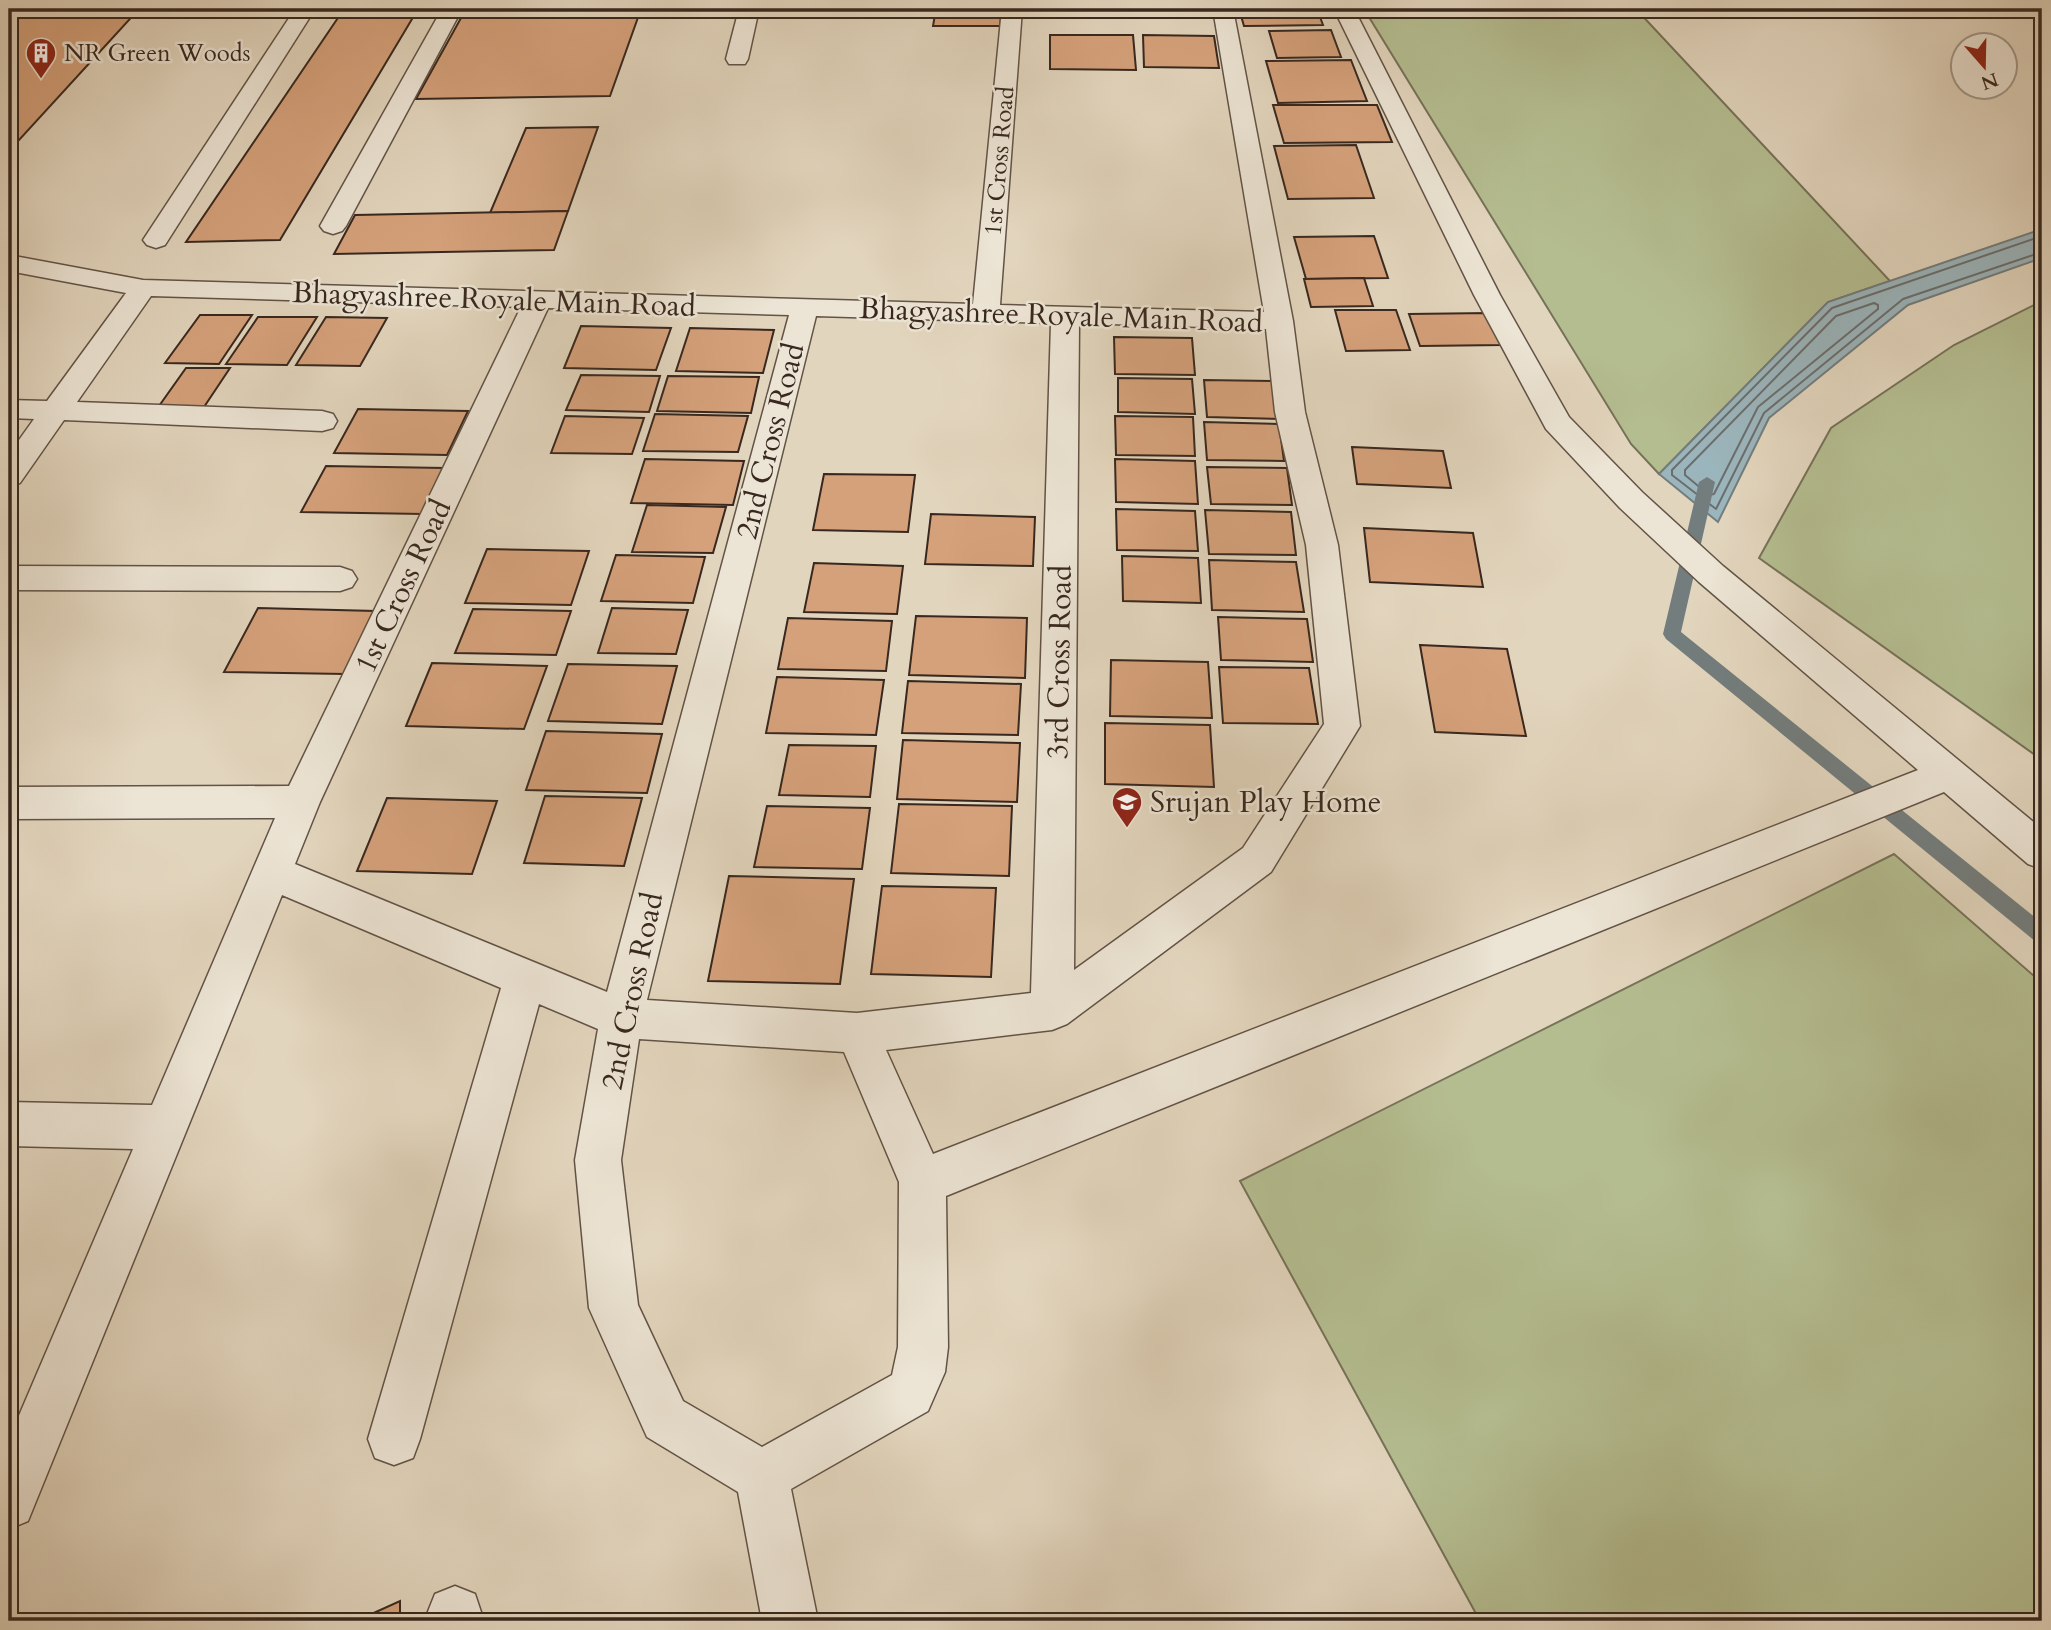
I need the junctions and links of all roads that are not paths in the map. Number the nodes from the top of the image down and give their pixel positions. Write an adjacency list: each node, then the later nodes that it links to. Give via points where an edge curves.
1 (305, 9): 9 (street)
2 (452, 9): 8 (street)
3 (749, 9): 7 (street)
4 (1012, 9): 14 (street, 1st Cross Road)
5 (1223, 9): 16 (street)
6 (1344, 9): 23 (street, via 1487,295 1557,422 1631,500 1711,574)
7 (737, 60)
8 (333, 226)
9 (156, 240)
10 (9, 264): 11 (street, Bhagyashree Royale Main Road)
11 (143, 288): 12 (street, Bhagyashree Royale Main Road); 18 (street)
12 (538, 300): 13 (street, Bhagyashree Royale Main Road); 24 (street, 1st Cross Road)
13 (804, 308): 14 (street, Bhagyashree Royale Main Road); 30 (street, 2nd Cross Road)
14 (986, 313): 15 (street, Bhagyashree Royale Main Road)
15 (1065, 315): 16 (street, Bhagyashree Royale Main Road); 29 (street, 3rd Cross Road)
16 (1279, 321): 29 (street, Bhagyashree Royale Main Road, via 1290,412 1322,545 1342,726 1257,860)
17 (9, 409): 18 (street)
18 (56, 410): 19 (street); 20 (street)
19 (322, 421)
20 (9, 476)
21 (9, 578): 22 (street)
22 (341, 579)
23 (1949, 774): 26 (street); 34 (street)
24 (301, 802): 25 (street); 27 (street, 1st Cross Road)
25 (9, 803)
26 (2042, 852)
27 (271, 872): 28 (street, Bhagyashree Royale Main Road); 33 (street, 1st Cross Road)
28 (526, 978): 30 (street, Bhagyashree Royale Main Road); 35 (street)
29 (1052, 1010): 31 (street, Bhagyashree Royale Main Road)
30 (621, 1018): 31 (street, Bhagyashree Royale Main Road); 36 (street, 2nd Cross Road, via 598,1160 614,1308 664,1419)
31 (857, 1033): 34 (street)
32 (9, 1124): 33 (street)
33 (164, 1127): 37 (street, 1st Cross Road)
34 (922, 1182): 36 (street, via 923,1348 920,1372 910,1393)
35 (394, 1439)
36 (762, 1476): 38 (street)
37 (9, 1502)
38 (790, 1621)

